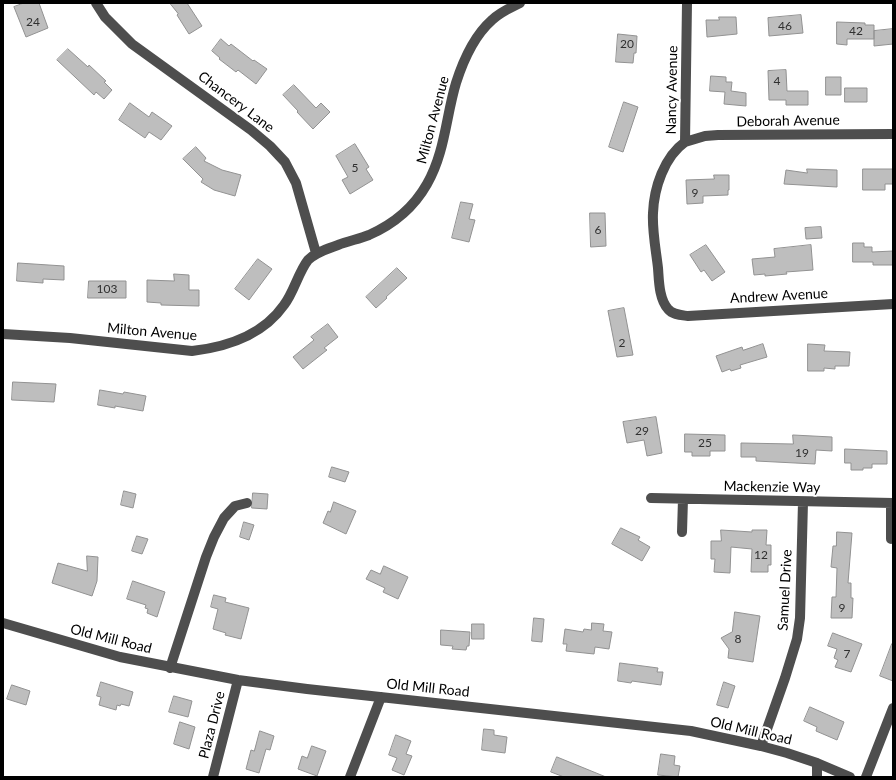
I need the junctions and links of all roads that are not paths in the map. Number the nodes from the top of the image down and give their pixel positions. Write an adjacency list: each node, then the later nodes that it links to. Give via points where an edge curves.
1 (96, 3): 6 (street, Chancery Lane, via 105,17 132,44 251,130 285,162 296,183)
2 (520, 3): 6 (street, Milton Avenue, via 491,20 464,62 456,83 438,160 419,197 400,217 387,225 368,235)
3 (687, 3): 5 (street, Nancy Avenue)
4 (893, 134): 5 (street, Deborah Avenue, via 705,136)
5 (685, 142): 8 (street, Nancy Avenue, via 673,152 664,168 655,194 653,213 660,286 662,298)
6 (316, 254): 9 (street, Milton Avenue, via 308,260 284,306 273,317 248,336 221,347 181,351 70,338)
7 (893, 304): 8 (street, Andrew Avenue, via 688,316 675,314)
8 (669, 310)
9 (3, 334)
10 (651, 498): 11 (street, Mackenzie Way)
11 (684, 499): 12 (street, Mackenzie Way); 15 (street)
12 (803, 502): 14 (street, Mackenzie Way); 22 (street, Samuel Drive, via 800,618 797,639)
13 (247, 503): 18 (street, via 235,506 224,518 214,537)
14 (892, 503): 16 (street)
15 (682, 532)
16 (891, 538)
17 (3, 623): 18 (street, Old Mill Road, via 120,657)
18 (170, 668): 19 (street, Old Mill Road)
19 (238, 680): 20 (street, Old Mill Road); 24 (street, Plaza Drive)
20 (381, 697): 22 (street, Old Mill Road, via 691,731); 25 (street)
21 (893, 708): 28 (street)
22 (762, 746): 23 (street, Old Mill Road)
23 (817, 763): 26 (street); 27 (street, Old Mill Road)
24 (213, 777)
25 (350, 777)
26 (817, 777)
27 (850, 777)
28 (866, 777)

